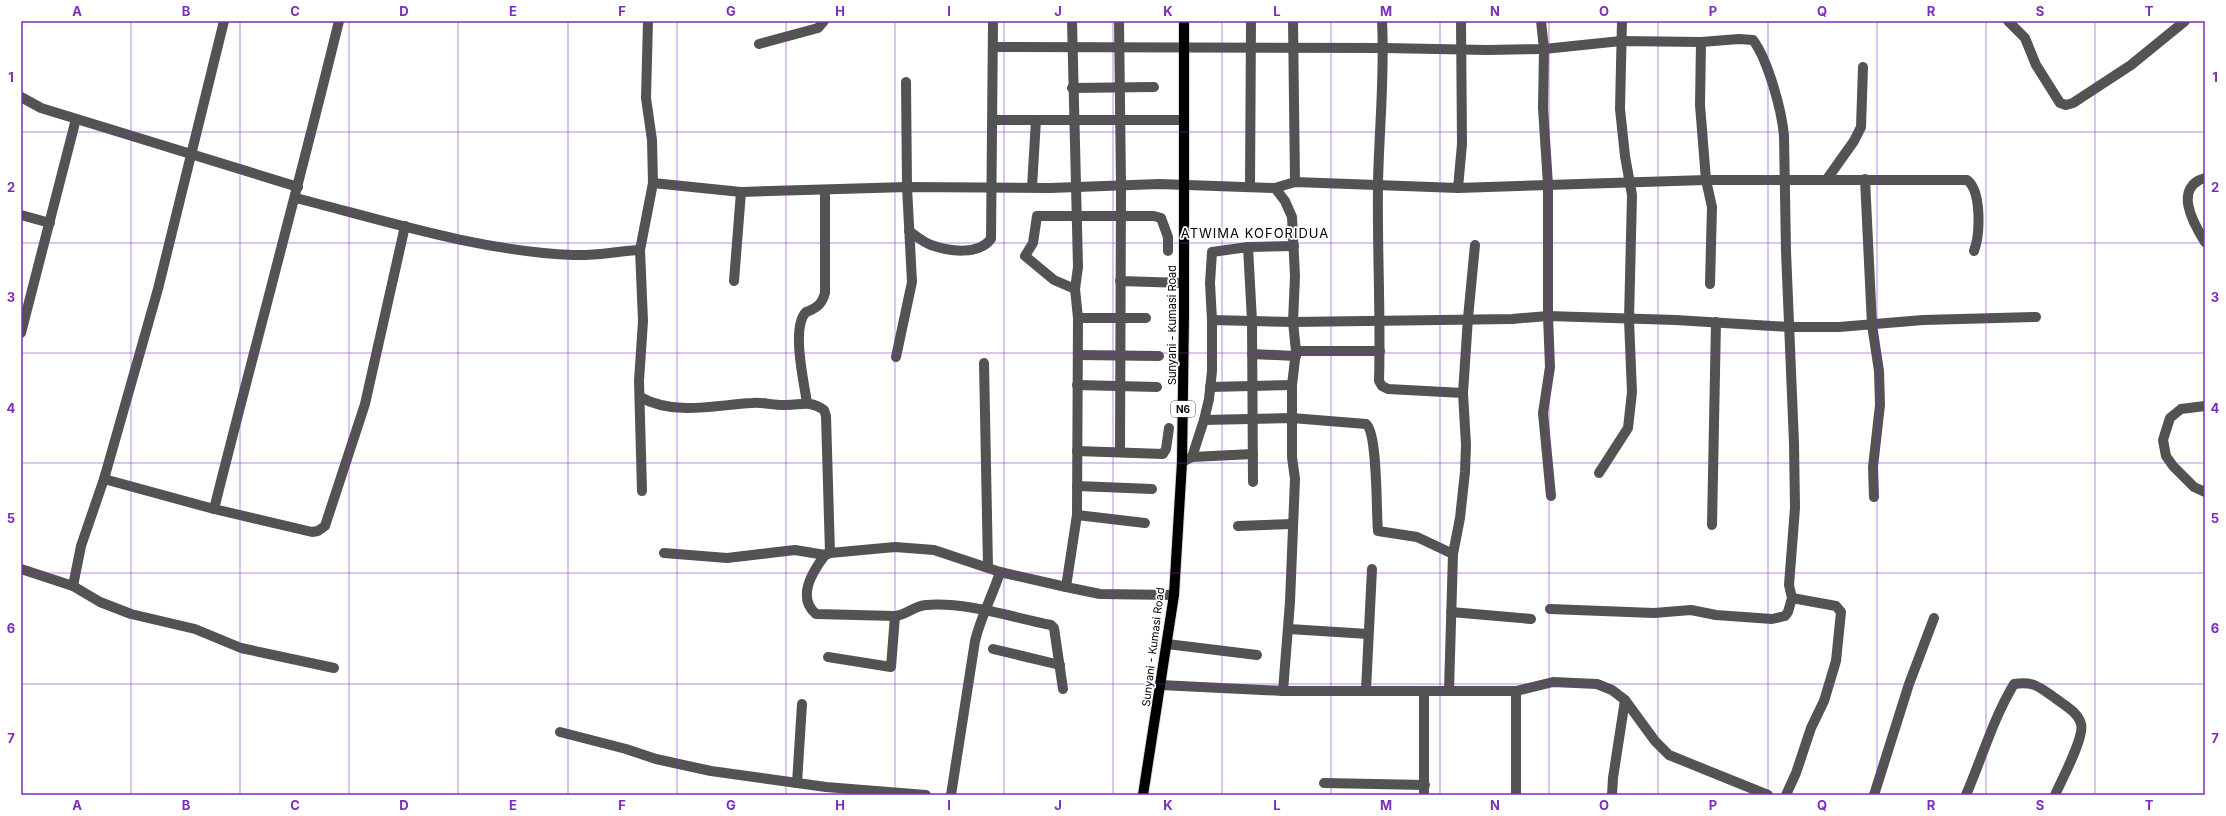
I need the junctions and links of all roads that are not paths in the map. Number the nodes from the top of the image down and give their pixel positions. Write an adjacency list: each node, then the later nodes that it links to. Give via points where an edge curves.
1 (224, 21): 41 (street)
2 (340, 21): 56 (street)
3 (648, 21): 48 (street, via 646,98 652,140)
4 (824, 21): 19 (street, via 818,28)
5 (993, 21): 21 (street)
6 (1072, 21): 20 (street)
7 (1119, 21): 22 (street)
8 (1184, 21): 23 (main road, Sunyani - Kumasi Road / N6)
9 (1251, 21): 28 (street)
10 (1293, 21): 24 (street)
11 (1382, 21): 25 (street)
12 (1461, 21): 26 (street)
13 (1542, 21): 27 (street)
14 (1622, 21): 17 (street)
15 (2008, 21): 16 (street, via 2025,38 2036,65 2060,103 2066,105 2131,65)
16 (2185, 21)
17 (1621, 41): 18 (street); 27 (street); 49 (street, via 1620,109 1624,156)
18 (1701, 42): 44 (street, via 1700,105); 46 (street, via 1747,38 1758,46 1774,89 1782,122)
19 (760, 44)
20 (1071, 46): 21 (street); 22 (street); 32 (street)
21 (993, 47): 36 (street)
22 (1119, 47): 23 (street); 33 (street)
23 (1184, 48): 28 (street); 40 (main road, Sunyani - Kumasi Road / N6)
24 (1294, 48): 25 (street); 28 (street); 47 (street)
25 (1384, 48): 26 (street); 51 (street)
26 (1461, 48): 27 (street); 61 (street, via 1462,144)
27 (1544, 48): 52 (street, via 1543,108)
28 (1250, 49): 55 (street)
29 (1863, 67): 43 (street, via 1861,127)
30 (906, 82): 57 (street)
31 (1154, 87): 33 (street)
32 (1072, 88): 33 (street); 38 (street)
33 (1119, 88): 39 (street)
34 (21, 97): 35 (street, via 35,106)
35 (76, 119): 41 (street); 68 (street)
36 (993, 120): 37 (street); 53 (street)
37 (1036, 120): 38 (street); 58 (street)
38 (1073, 120): 39 (street); 59 (street)
39 (1119, 120): 40 (street); 54 (street)
40 (1184, 120): 50 (main road, Sunyani - Kumasi Road / N6)
41 (190, 153): 56 (street); 127 (street, via 158,289)
42 (2205, 178): 71 (street, via 2196,180 2188,190 2190,213)
43 (1827, 179): 45 (street); 46 (street)
44 (1706, 180): 46 (street); 49 (street); 81 (street, via 1712,207)
45 (1865, 180): 77 (street, via 1967,180 1972,183 1979,238); 96 (street)
46 (1784, 181): 97 (street)
47 (1295, 182): 51 (street); 60 (street)
48 (653, 183): 63 (street); 75 (street)
49 (1630, 183): 52 (street); 92 (street, via 1632,208)
50 (1183, 184): 54 (street); 55 (street); 80 (main road, Sunyani - Kumasi Road / N6)
51 (1378, 185): 61 (street); 91 (street)
52 (1548, 185): 61 (street); 84 (street)
53 (991, 186): 57 (street); 58 (street); 70 (street, via 991,239 988,243 974,249 957,251 930,245)
54 (1121, 186): 59 (street); 67 (street)
55 (1250, 186): 60 (street)
56 (298, 187): 64 (street)
57 (908, 187): 62 (street); 70 (street)
58 (1032, 187): 59 (street)
59 (1076, 187): 66 (street)
60 (1275, 188): 73 (street, via 1285,201 1292,217)
61 (1458, 188)
62 (825, 190): 63 (street); 115 (street, via 825,293 816,309 806,312 799,323 801,364)
63 (741, 192): 78 (street)
64 (296, 198): 69 (street); 135 (street, via 262,319)
65 (21, 215): 68 (street)
66 (1077, 216): 67 (street); 82 (street, via 1078,267); 82 (street, via 1037,216 1033,244 1025,255 1054,280)
67 (1121, 217): 76 (street, via 1161,218 1168,237); 79 (street)
68 (50, 223): 83 (street)
69 (405, 226): 75 (street, via 524,251 591,255); 135 (street, via 366,404 325,526 312,532)
70 (909, 231): 105 (street, via 912,282)
71 (2205, 242)
72 (1475, 245): 89 (street)
73 (1294, 246): 74 (street); 94 (street)
74 (1248, 247): 90 (street, via 1216,250 1211,254); 93 (street)
75 (640, 250): 114 (street, via 643,321)
76 (1168, 251)
77 (1974, 251)
78 (734, 281)
79 (1120, 281): 80 (street); 87 (street)
80 (1184, 283): 125 (main road, Sunyani - Kumasi Road / N6)
81 (1710, 284)
82 (1075, 289): 86 (street)
83 (24, 312): 98 (street)
84 (1548, 316): 89 (street, via 1512,319); 92 (street); 133 (street, via 1550,367 1542,413)
85 (2036, 317): 96 (street)
86 (1078, 318): 87 (street); 100 (street)
87 (1120, 318): 88 (street); 103 (street)
88 (1146, 318)
89 (1468, 318): 91 (street); 113 (street)
90 (1212, 320): 93 (street); 111 (street)
91 (1381, 320): 94 (street); 99 (street)
92 (1629, 320): 95 (street); 126 (street, via 1632,377 1628,428)
93 (1252, 321): 94 (street); 101 (street)
94 (1293, 322): 102 (street)
95 (1716, 322): 97 (street); 139 (street)
96 (1872, 324): 97 (street); 134 (street, via 1880,405 1873,467)
97 (1789, 327): 151 (street, via 1795,508 1789,585)
98 (21, 333)
99 (1380, 350): 102 (street); 113 (street, via 1379,381 1382,386)
100 (1078, 354): 103 (street); 107 (street)
101 (1252, 354): 102 (street); 112 (street)
102 (1296, 354): 108 (street)
103 (1120, 355): 104 (street); 109 (street)
104 (1158, 356)
105 (896, 357)
106 (984, 363): 144 (street)
107 (1078, 385): 109 (street); 121 (street)
108 (1292, 385): 112 (street); 117 (street)
109 (1120, 387): 110 (street); 122 (street)
110 (1157, 387)
111 (1210, 387): 112 (street); 118 (street)
112 (1252, 387): 119 (street)
113 (1463, 393): 143 (street, via 1466,445 1460,518)
114 (640, 397): 115 (street, via 654,405 667,408 704,408 754,403 784,405); 131 (street)
115 (807, 402): 142 (street, via 824,410 826,416)
116 (2205, 406): 132 (street, via 2182,409 2170,418 2163,440 2166,456 2173,466 2194,487)
117 (1292, 418): 119 (street); 138 (street, via 1295,479); 143 (street, via 1366,424 1375,448 1378,531 1417,537)
118 (1204, 420): 119 (street); 124 (street)
119 (1253, 420): 123 (street)
120 (1169, 428): 122 (street, via 1163,454)
121 (1077, 451): 122 (street); 129 (street)
122 (1120, 452)
123 (1253, 454): 124 (street); 128 (street)
124 (1192, 457): 125 (street)
125 (1182, 462): 150 (main road, Sunyani - Kumasi Road / N6)
126 (1599, 473)
127 (104, 479): 135 (street); 148 (street, via 81,546)
128 (1253, 482)
129 (1077, 486): 130 (street); 136 (street)
130 (1152, 489)
131 (642, 491)
132 (2205, 492)
133 (1551, 496)
134 (1874, 497)
135 (214, 509)
136 (1077, 514): 137 (street); 149 (street)
137 (1145, 523)
138 (1292, 524): 140 (street); 158 (street)
139 (1712, 525)
140 (1238, 526)
141 (664, 553): 142 (street, via 727,558 795,550)
142 (827, 554): 144 (street, via 911,548 934,550); 155 (street, via 812,573 808,585 806,594 812,611 816,614)
143 (1453, 554): 154 (street)
144 (988, 568): 147 (street)
145 (21, 569): 148 (street)
146 (1372, 569): 159 (street)
147 (1000, 572): 149 (street); 153 (street)
148 (73, 586): 165 (street, via 94,599 131,614 195,629 241,648)
149 (1066, 587): 150 (street, via 1100,594)
150 (1174, 595): 160 (main road, Sunyani - Kumasi Road / N6)
151 (1792, 598): 152 (street, via 1788,612 1784,616 1772,619 1716,615 1691,610 1654,613); 185 (street, via 1836,606 1841,612 1836,661 1824,701)
152 (1550, 609)
153 (985, 611): 155 (street, via 927,605); 164 (street, via 1051,625 1054,628); 180 (street, via 977,634 967,681)
154 (1451, 612): 157 (street); 169 (street)
155 (895, 616): 163 (street, via 891,667)
156 (1934, 618): 186 (street, via 1909,684)
157 (1531, 619)
158 (1289, 629): 159 (street); 170 (street)
159 (1368, 634): 168 (street)
160 (1167, 644): 162 (street); 166 (main road, Sunyani - Kumasi Road / N6)
161 (993, 649): 164 (street)
162 (1257, 655)
163 (828, 657)
164 (1060, 664): 167 (street)
165 (334, 668)
166 (1160, 685): 170 (street); 181 (main road, Sunyani - Kumasi Road / N6)
167 (1063, 689)
168 (1366, 690): 170 (street); 171 (street)
169 (1449, 690): 171 (street); 172 (street)
170 (1283, 691)
171 (1424, 691): 178 (street)
172 (1516, 691): 173 (street, via 1553,682 1580,682 1597,684 1612,690); 182 (street)
173 (1625, 700): 183 (street); 184 (street, via 1655,741 1669,755)
174 (802, 704): 176 (street)
175 (560, 732): 176 (street, via 656,759 711,771)
176 (797, 783): 179 (street)
177 (1324, 783): 178 (street)
178 (1424, 790)
179 (926, 795)
180 (951, 795)
181 (1143, 795)
182 (1516, 795)
183 (1612, 795)
184 (1768, 795)
185 (1786, 795)
186 (1874, 795)
187 (1966, 795): 188 (street, via 2004,700 2014,684 2028,682 2038,686 2074,712 2082,724 2080,736)
188 (2055, 795)

